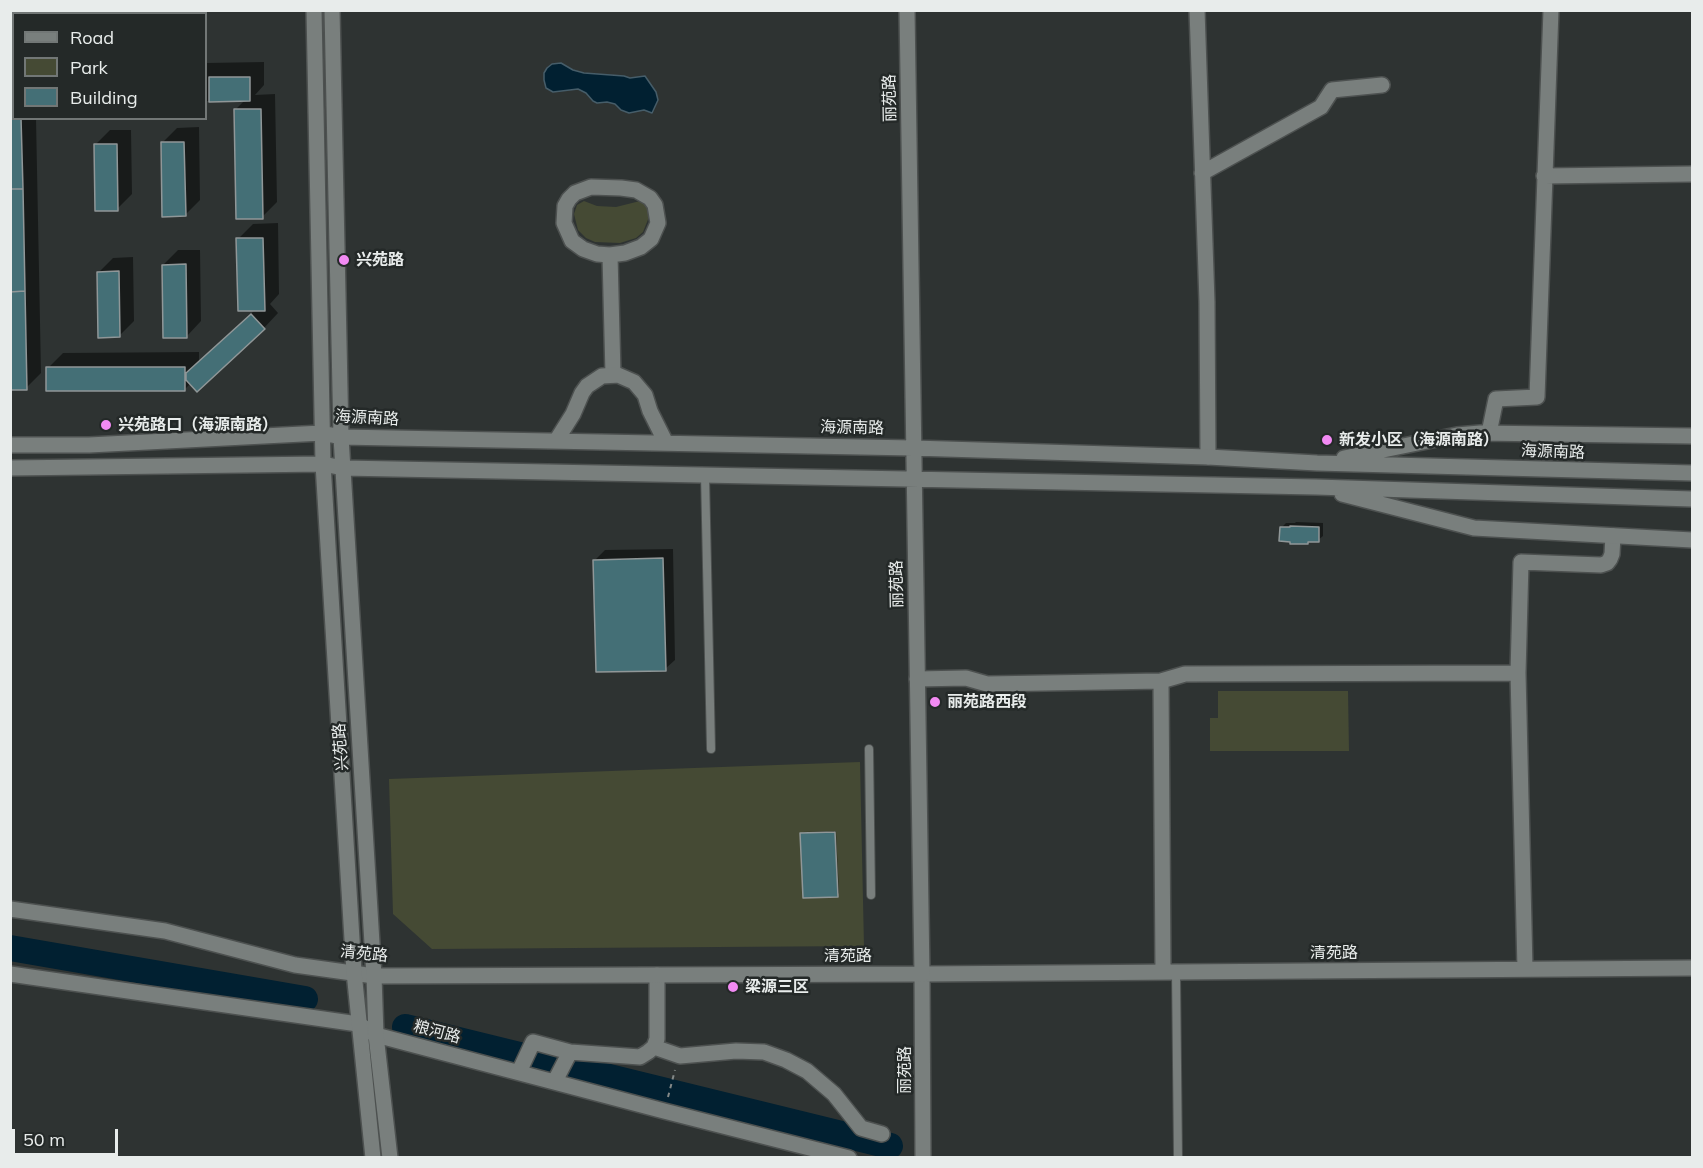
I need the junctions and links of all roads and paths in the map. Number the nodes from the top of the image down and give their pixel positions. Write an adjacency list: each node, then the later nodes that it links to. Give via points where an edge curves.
1 (314, 10): 12 (street, 兴苑路)
2 (332, 10): 15 (street, 兴苑路)
3 (906, 10): 19 (street, 丽苑路)
4 (1197, 10): 7 (street)
5 (1551, 10): 9 (street)
6 (1382, 86): 7 (street, via 1332,90 1321,107)
7 (1202, 173): 20 (street)
8 (1692, 174): 9 (street)
9 (1544, 176): 13 (street, via 1538,398 1496,399)
10 (610, 255): 10 (street, via 641,247 651,239 658,223 655,206 636,190 591,188 575,193 564,214 572,241 583,249); 11 (street)
11 (613, 375): 16 (street, via 602,376 587,386); 17 (street, via 626,377 645,394)
12 (322, 433): 15 (street, 海源南路); 18 (street, 海源南路, via 89,445); 22 (street, 兴苑路)
13 (1489, 433): 14 (street); 21 (street, via 1457,435)
14 (1692, 436)
15 (340, 437): 16 (street, 海源南路); 24 (street, 兴苑路)
16 (556, 441): 17 (street, 海源南路)
17 (666, 443): 19 (street, 海源南路)
18 (10, 445)
19 (913, 448): 20 (street, 海源南路); 27 (street, 丽苑路)
20 (1208, 457): 21 (street, 海源南路)
21 (1317, 463): 25 (street, 海源南路)
22 (323, 464): 23 (street); 24 (street); 41 (street, 兴苑路)
23 (10, 468)
24 (343, 468): 26 (street); 45 (street, 兴苑路)
25 (1692, 473)
26 (705, 474): 27 (street); 35 (lane)
27 (913, 478): 28 (street); 33 (street, 丽苑路)
28 (1316, 487): 29 (street); 30 (street, via 1474,528)
29 (1692, 499)
30 (1613, 536): 31 (street); 32 (street, via 1612,554 1601,565 1521,562)
31 (1692, 540)
32 (1518, 673): 34 (street, via 1185,674); 40 (street)
33 (916, 679): 34 (street, via 966,678 987,684); 44 (street, 丽苑路)
34 (1161, 681): 42 (street)
35 (711, 749)
36 (869, 749): 37 (lane)
37 (871, 895)
38 (10, 909): 41 (street, 清苑路, via 165,931 295,965)
39 (1692, 968): 40 (street, 清苑路)
40 (1525, 969): 42 (street, 清苑路)
41 (354, 972): 45 (street, 清苑路); 47 (street, 兴苑路)
42 (1170, 972): 44 (street, 清苑路); 60 (lane)
43 (10, 974): 47 (street, 粮河路)
44 (922, 974): 46 (street, 清苑路); 59 (street, 丽苑路)
45 (374, 975): 46 (street, 清苑路); 48 (street, 兴苑路)
46 (657, 975): 49 (street)
47 (358, 1024): 48 (street, 粮河路); 56 (street, 兴苑路)
48 (376, 1035): 51 (street, 粮河路); 57 (street, 兴苑路)
49 (654, 1047): 50 (street, via 640,1057); 55 (street, via 680,1056 764,1052 786,1060 807,1071 834,1094 861,1128)
50 (570, 1052): 51 (street, via 533,1042); 53 (street)
51 (519, 1072): 53 (street, 粮河路)
52 (672, 1080): 54 (path)
53 (555, 1081): 54 (street, 粮河路)
54 (664, 1111): 58 (street, 粮河路)
55 (882, 1134)
56 (373, 1158)
57 (390, 1158)
58 (849, 1158)
59 (924, 1158)
60 (1178, 1158)

